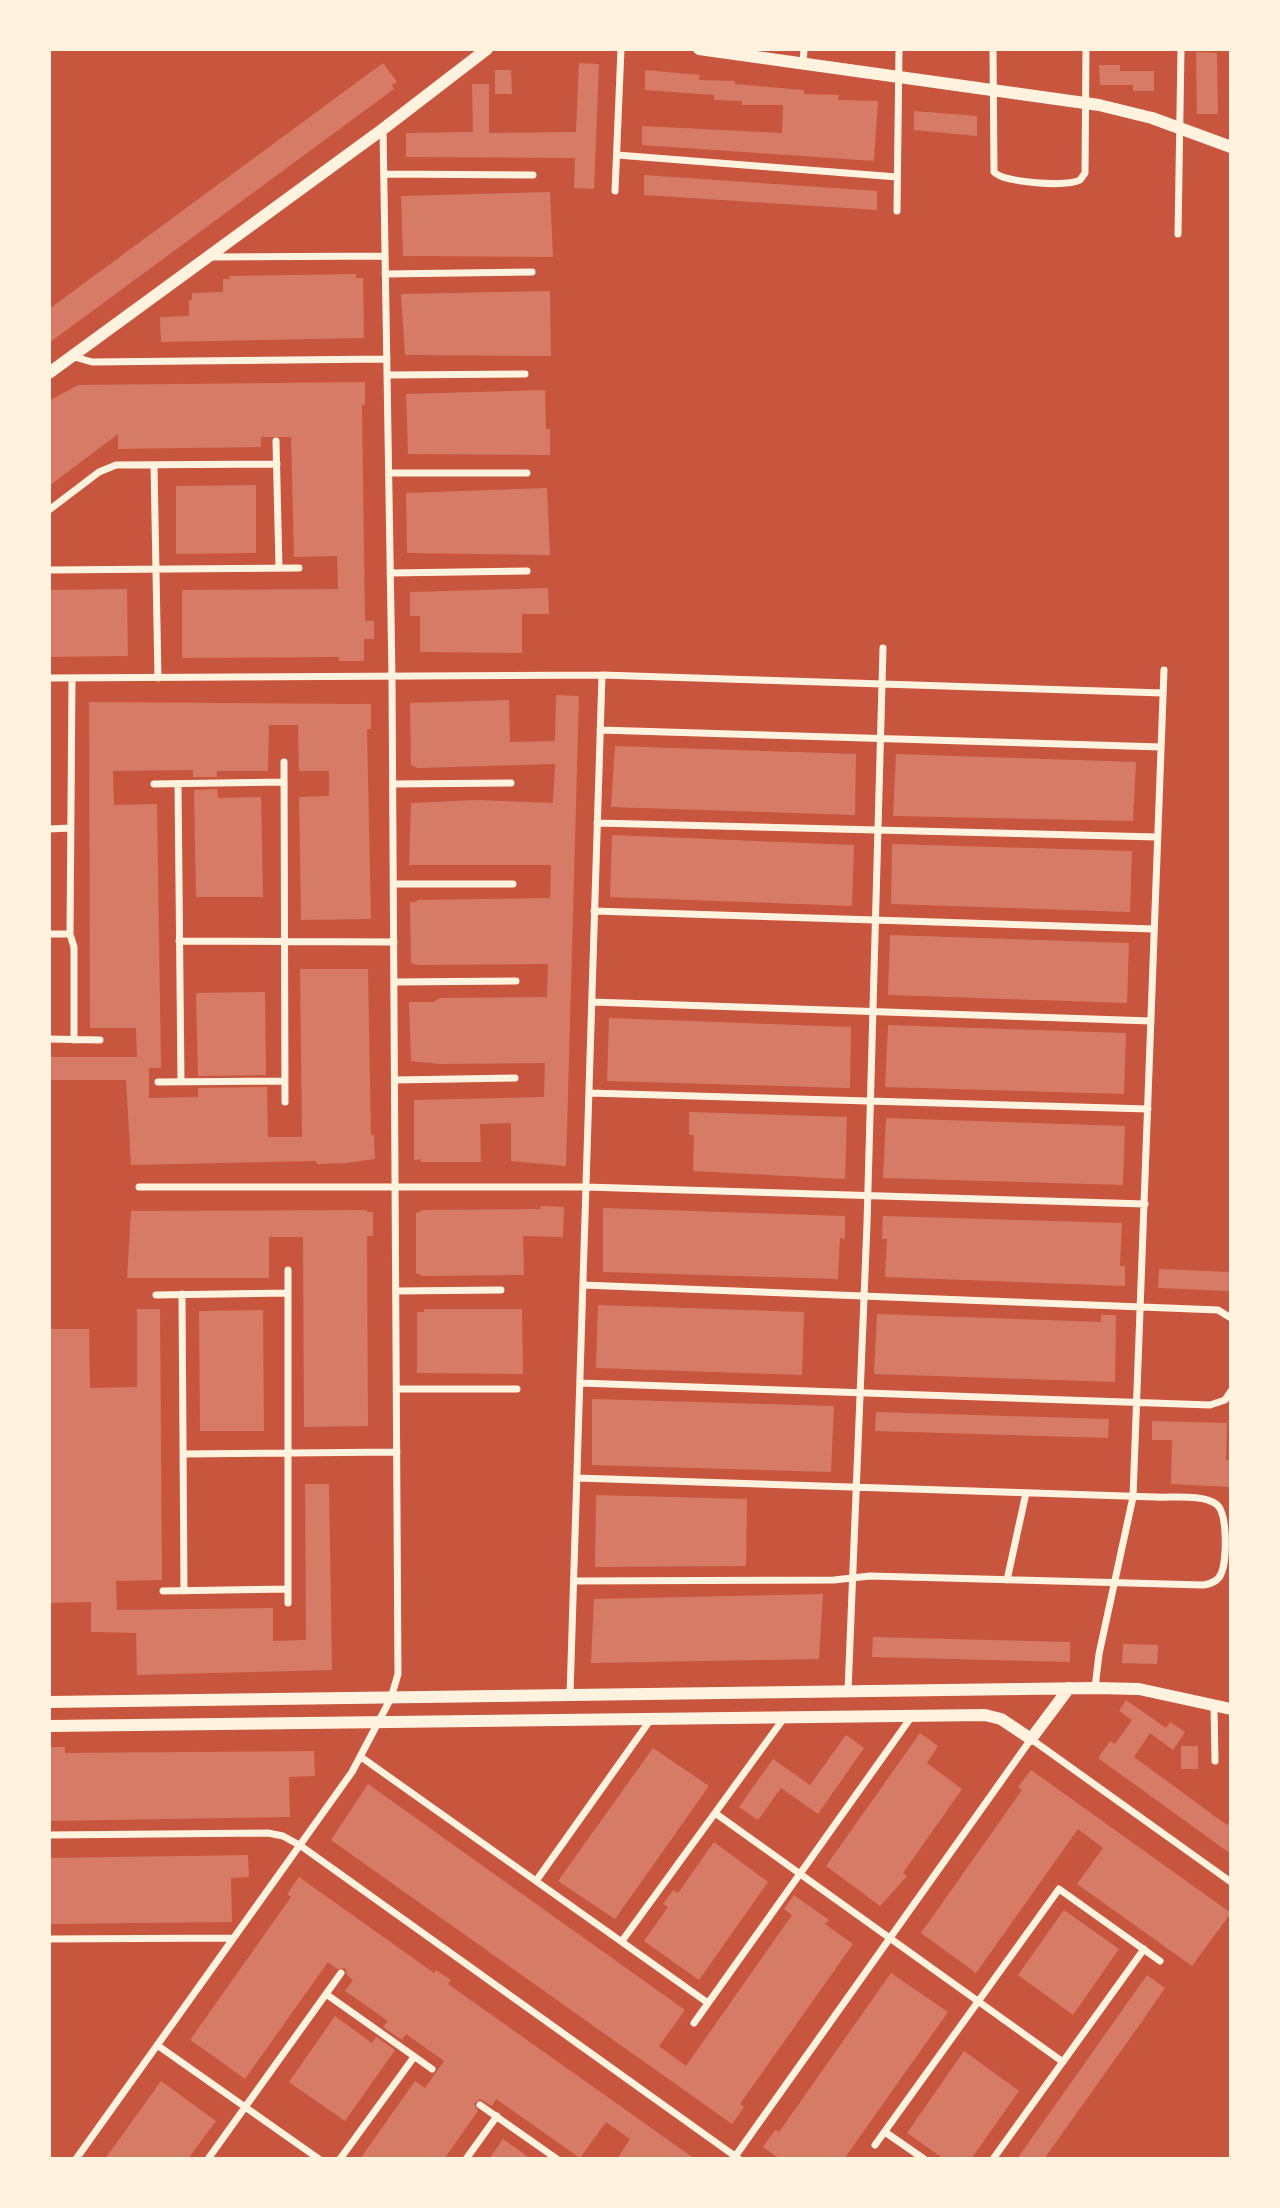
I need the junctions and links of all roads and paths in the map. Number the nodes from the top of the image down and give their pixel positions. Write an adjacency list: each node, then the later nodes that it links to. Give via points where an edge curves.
1 (487, 49): 14 (street)
2 (621, 49): 16 (street)
3 (705, 49): 9 (street)
4 (804, 49): 9 (street)
5 (900, 49): 10 (street)
6 (993, 49): 11 (street)
7 (1086, 49): 12 (street)
8 (1181, 49): 13 (street)
9 (803, 64): 10 (street)
10 (899, 78): 11 (street); 19 (street)
11 (992, 90): 12 (street); 12 (street, via 992,168 1007,180 1080,180 1085,173)
12 (1086, 104): 13 (street)
13 (1180, 128): 15 (street); 22 (street)
14 (383, 129): 17 (street); 24 (street)
15 (1231, 147)
16 (617, 155): 19 (street); 20 (street)
17 (384, 174): 18 (street); 23 (street)
18 (533, 175)
19 (897, 177): 21 (street)
20 (615, 191)
21 (897, 211)
22 (1178, 234)
23 (385, 256): 24 (street); 26 (street)
24 (207, 257): 27 (street)
25 (532, 272): 26 (street)
26 (385, 274): 28 (street)
27 (71, 356): 28 (street, via 92,362); 29 (street)
28 (387, 359): 30 (street)
29 (49, 373)
30 (387, 374): 31 (street); 36 (street)
31 (526, 374)
32 (276, 441): 33 (street)
33 (277, 464): 34 (street); 38 (street)
34 (154, 465): 37 (street, via 107,467); 40 (street)
35 (527, 472): 36 (street)
36 (389, 473): 43 (street)
37 (49, 510)
38 (279, 568): 39 (street); 40 (street)
39 (299, 568)
40 (156, 569): 41 (street); 49 (street)
41 (49, 570)
42 (527, 571): 43 (street)
43 (390, 573): 50 (street)
44 (883, 648): 51 (street)
45 (1164, 670): 52 (street)
46 (602, 675): 50 (street); 51 (street); 53 (street)
47 (49, 678): 48 (street)
48 (72, 678): 49 (street); 63 (street)
49 (158, 678): 50 (street)
50 (392, 678): 61 (street)
51 (882, 684): 52 (street); 54 (street)
52 (1163, 693): 55 (street)
53 (600, 730): 54 (street); 62 (street)
54 (880, 738): 55 (street); 65 (street)
55 (1161, 747): 66 (street)
56 (284, 762): 57 (street)
57 (284, 782): 60 (street); 75 (street)
58 (511, 783): 61 (street)
59 (154, 784): 60 (street)
60 (178, 784): 74 (street)
61 (393, 784): 67 (street)
62 (597, 823): 65 (street); 69 (street)
63 (71, 828): 64 (street); 73 (street)
64 (49, 829)
65 (877, 830): 66 (street); 70 (street)
66 (1157, 837): 71 (street)
67 (394, 884): 68 (street); 76 (street)
68 (513, 884)
69 (594, 911): 70 (street); 79 (street)
70 (875, 920): 71 (street); 80 (street)
71 (1154, 929): 81 (street)
72 (49, 934): 73 (street)
73 (70, 934): 83 (street, via 74,947)
74 (179, 941): 75 (street); 89 (street)
75 (284, 941): 76 (street); 87 (street)
76 (394, 942): 78 (street)
77 (516, 981): 78 (street)
78 (394, 982): 86 (street)
79 (592, 1002): 80 (street); 90 (street)
80 (873, 1011): 81 (street); 92 (street)
81 (1151, 1021): 93 (street)
82 (49, 1040): 83 (street)
83 (74, 1040): 84 (street)
84 (100, 1040)
85 (515, 1078): 86 (street)
86 (395, 1080): 95 (street)
87 (285, 1081): 89 (street); 91 (street)
88 (158, 1082): 89 (street)
89 (181, 1082)
90 (589, 1093): 92 (street); 96 (street)
91 (285, 1102)
92 (870, 1103): 93 (street); 97 (street)
93 (1148, 1109): 98 (street)
94 (139, 1187): 95 (street)
95 (396, 1187): 96 (street); 102 (street)
96 (586, 1187): 97 (street); 100 (street)
97 (868, 1195): 98 (street); 106 (street)
98 (1145, 1204): 107 (street)
99 (288, 1270): 103 (street)
100 (583, 1285): 106 (street); 109 (street)
101 (501, 1290): 102 (street)
102 (396, 1291): 111 (street)
103 (288, 1293): 104 (street); 116 (street)
104 (182, 1294): 105 (street); 117 (street)
105 (156, 1295)
106 (864, 1295): 107 (street); 113 (street)
107 (1141, 1307): 108 (street, via 1218,1310); 114 (street)
108 (1231, 1318)
109 (580, 1383): 113 (street); 118 (street)
110 (517, 1389): 111 (street)
111 (397, 1390): 115 (street)
112 (1231, 1391): 114 (street, via 1225,1400 1210,1405)
113 (858, 1392): 114 (street); 119 (street)
114 (1138, 1402): 121 (street)
115 (397, 1452): 116 (street); 134 (street, via 398,1674)
116 (288, 1453): 117 (street); 126 (street)
117 (183, 1454): 128 (street)
118 (577, 1478): 119 (street); 124 (street)
119 (854, 1486): 120 (street); 122 (street)
120 (1026, 1493): 121 (street); 123 (street)
121 (1133, 1497): 125 (street); 125 (street, via 1205,1500 1219,1507 1225,1521 1222,1572 1217,1580 1203,1585)
122 (852, 1578): 123 (street); 124 (street); 132 (street)
123 (1007, 1580): 125 (street)
124 (574, 1581): 133 (street)
125 (1115, 1583): 131 (street)
126 (288, 1590): 128 (street); 129 (street)
127 (163, 1591): 128 (street)
128 (184, 1591)
129 (288, 1602)
130 (1069, 1688): 131 (street); 132 (street); 143 (street)
131 (1095, 1688): 136 (street, via 1139,1689)
132 (848, 1691): 133 (street)
133 (570, 1695): 134 (street)
134 (391, 1698): 135 (street); 141 (street)
135 (49, 1702)
136 (1214, 1706): 137 (street); 145 (street)
137 (1231, 1709)
138 (912, 1716): 139 (street); 143 (street, via 994,1716); 149 (street)
139 (784, 1717): 140 (street); 146 (street)
140 (651, 1718): 141 (street); 150 (street)
141 (377, 1721): 142 (street); 144 (street)
142 (49, 1726)
143 (1031, 1739): 151 (street); 153 (street)
144 (361, 1757): 148 (street); 150 (street)
145 (1215, 1761)
146 (715, 1813): 149 (street); 155 (street)
147 (49, 1835): 148 (street, via 268,1833)
148 (301, 1846): 152 (street); 172 (street)
149 (800, 1874): 153 (street); 161 (street)
150 (537, 1881): 155 (street)
151 (1231, 1882)
152 (233, 1938): 154 (street); 163 (street)
153 (890, 1938): 160 (street); 172 (street)
154 (49, 1939)
155 (622, 1941): 161 (street)
156 (1144, 1949): 157 (street); 160 (street, via 1059,1889); 165 (street)
157 (1160, 1961)
158 (341, 1973): 159 (street)
159 (326, 1994): 164 (street); 168 (street)
160 (978, 2002): 165 (street); 170 (street)
161 (708, 2003): 162 (street)
162 (694, 2023)
163 (158, 2045): 168 (street); 173 (street)
164 (414, 2056): 166 (street); 176 (street)
165 (1063, 2062): 180 (street)
166 (432, 2069)
167 (480, 2105): 169 (street)
168 (246, 2107): 174 (street); 175 (street)
169 (496, 2116): 177 (street); 178 (street)
170 (885, 2132): 171 (street); 179 (street)
171 (875, 2145)
172 (736, 2158)
173 (76, 2159)
174 (208, 2159)
175 (320, 2159)
176 (340, 2159)
177 (466, 2159)
178 (557, 2159)
179 (924, 2159)
180 (993, 2159)

